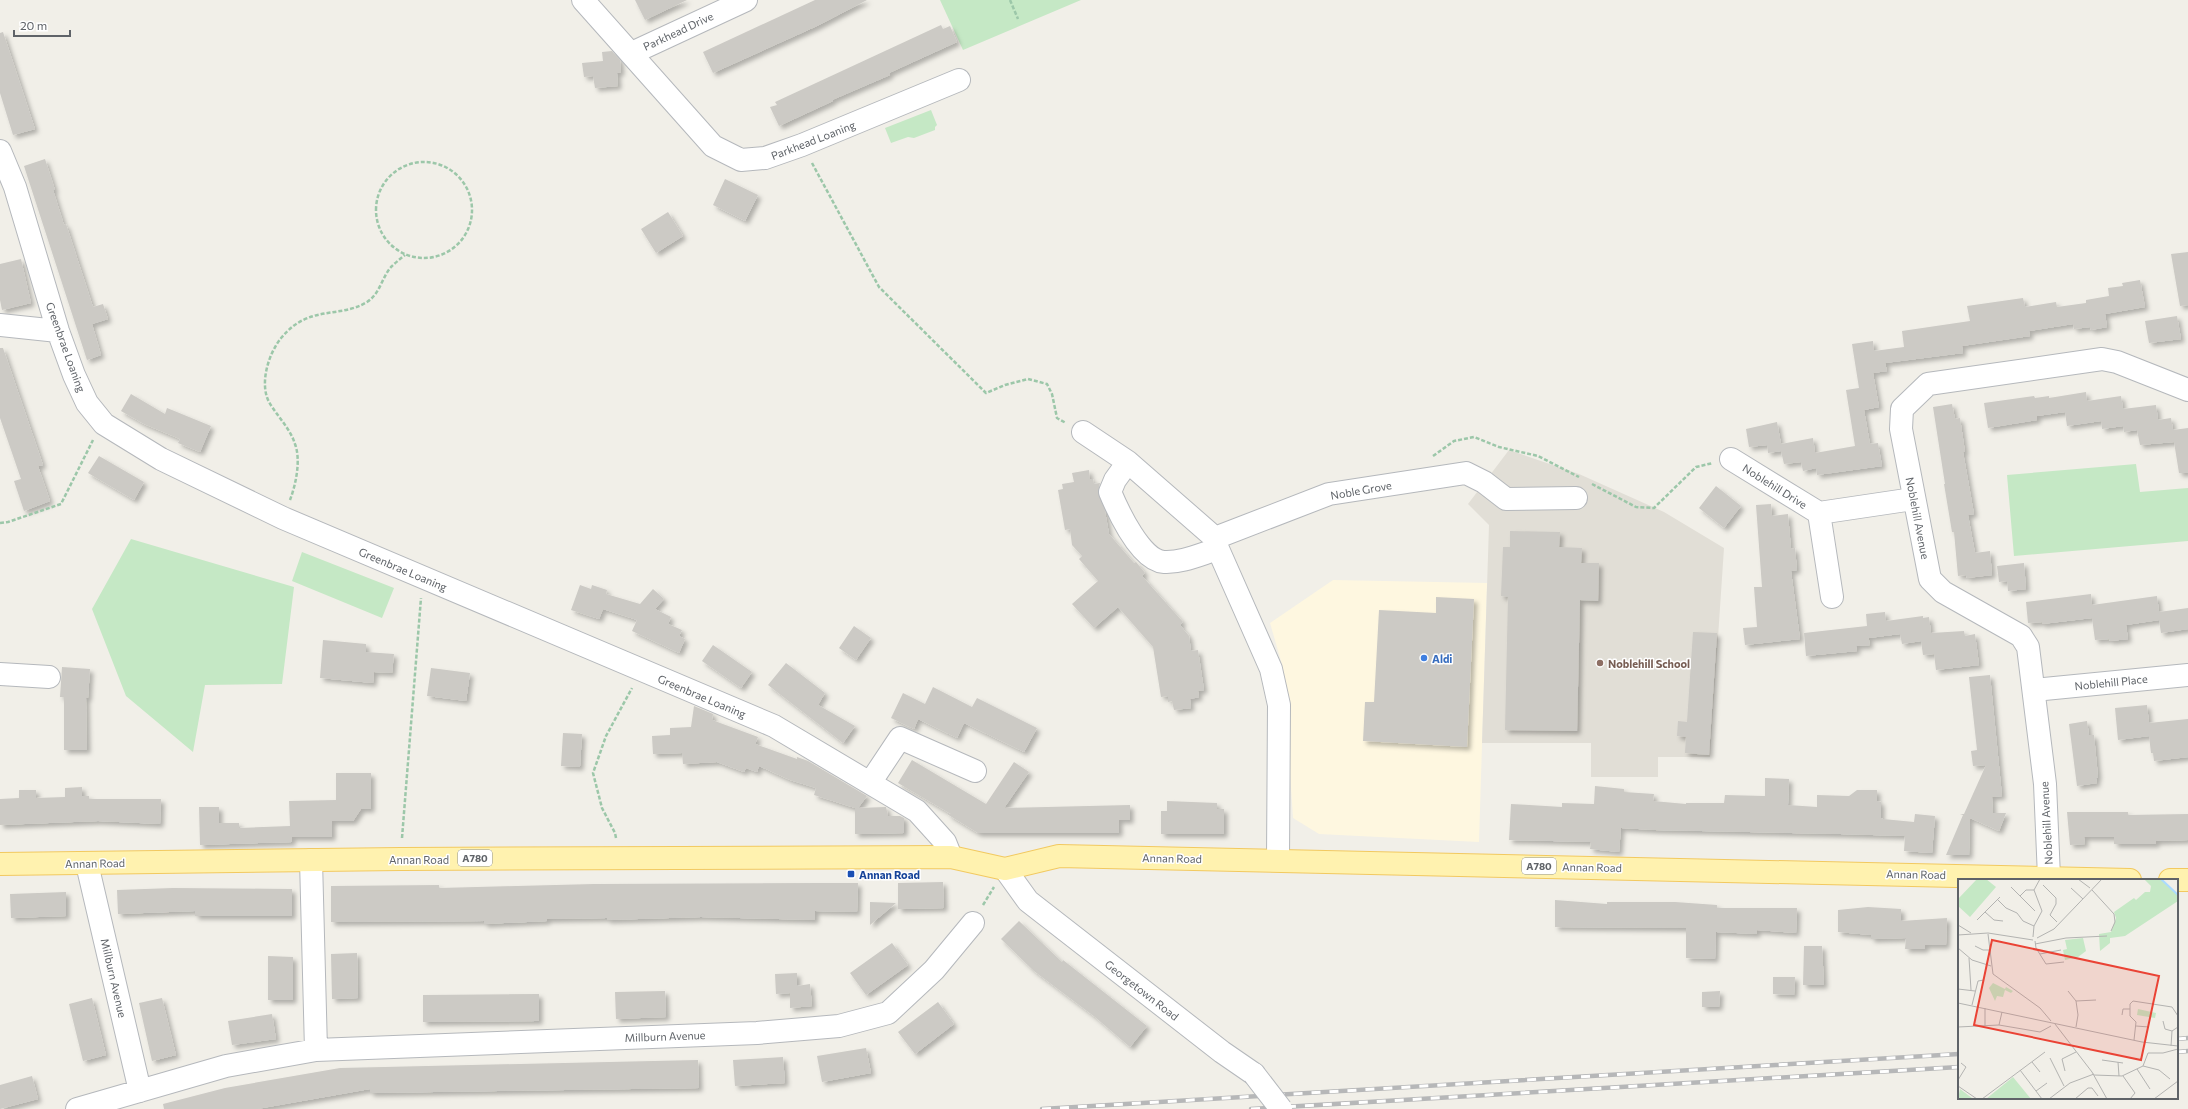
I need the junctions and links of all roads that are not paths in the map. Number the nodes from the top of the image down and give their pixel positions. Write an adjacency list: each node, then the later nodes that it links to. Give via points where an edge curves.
1 (583, 0): 3 (street, Parkhead Loaning)
2 (746, 0): 3 (street, Parkhead Drive)
3 (632, 52): 4 (street, Parkhead Loaning, via 712,146 741,160 765,158 802,145)
4 (959, 80)
5 (0, 151): 7 (street, Greenbrae Loaning, via 15,187)
6 (0, 325): 7 (street)
7 (58, 331): 22 (street, Greenbrae Loaning, via 87,403 104,424 161,459 283,518 774,726)
8 (2188, 390): 13 (street, Noblehill Avenue, via 2117,362 2102,359 1928,384 1902,409 1901,429)
9 (1083, 432): 11 (street)
10 (1730, 458): 14 (street, Noblehill Drive)
11 (1128, 462): 15 (street); 15 (street, Noble Grove, via 1110,492 1133,535 1152,559 1163,562 1181,561)
12 (1581, 486): 15 (street, Noble Grove, via 1506,499 1484,482 1466,473 1418,480 1329,494)
13 (1914, 499): 14 (street, Noblehill Drive); 20 (street, Noblehill Avenue, via 1930,579 1943,592 2021,636 2028,647)
14 (1819, 514): 16 (street, Noblehill Drive)
15 (1216, 543): 25 (street, via 1271,669 1279,705)
16 (1832, 598)
17 (0, 674): 19 (street)
18 (2188, 675): 20 (street, Noblehill Place)
19 (49, 677)
20 (2034, 690): 29 (street, Noblehill Avenue, via 2045,784)
21 (975, 771): 22 (street, via 900,738)
22 (870, 783): 23 (street, Greenbrae Loaning, via 918,811 946,842)
23 (951, 857): 24 (main road, Annan Road / A780); 28 (main road, Annan Road / A780)
24 (311, 860): 27 (main road, Annan Road / A780); 32 (street)
25 (1278, 860): 28 (main road, Annan Road / A780, via 1059,856); 29 (main road, Annan Road / A780)
26 (0, 864): 27 (main road, Annan Road / A780)
27 (87, 864): 33 (street, Millburn Avenue)
28 (1005, 869): 35 (street, Georgetown Road, bridge, via 1028,901 1254,1074)
29 (2049, 877): 30 (main road, Annan Road / A780)
30 (2103, 879)
31 (973, 923): 32 (street, Millburn Avenue, via 934,970 888,1013 839,1026 757,1032)
32 (316, 1050): 33 (street, Millburn Avenue, via 226,1066)
33 (140, 1091): 34 (street, Millburn Avenue)
34 (77, 1109)
35 (1281, 1109)

